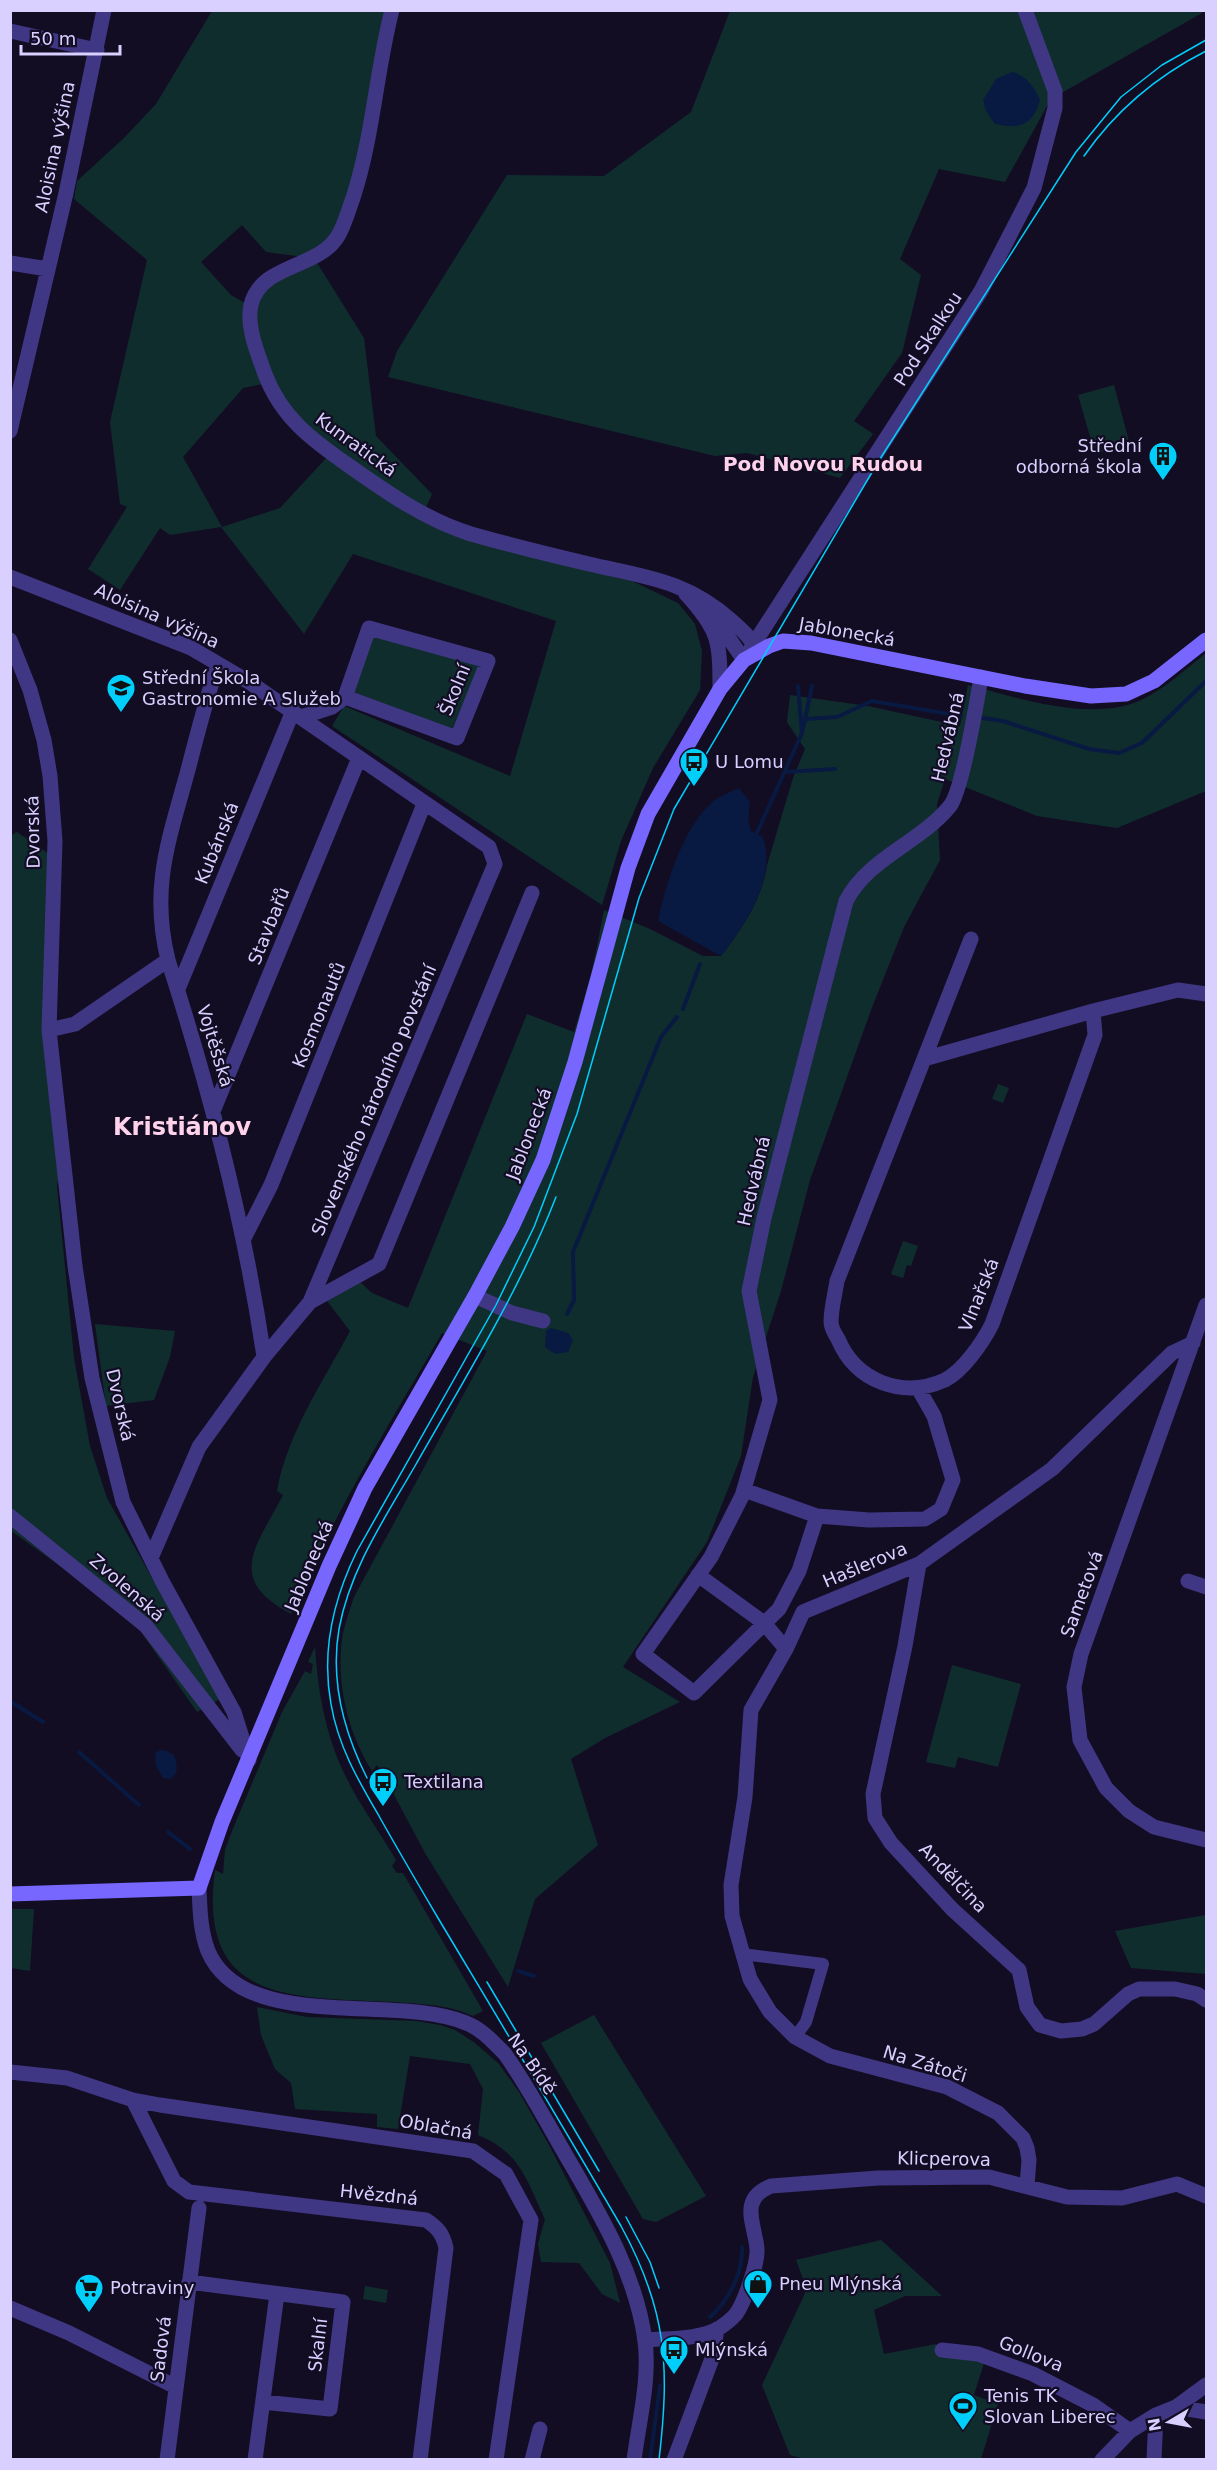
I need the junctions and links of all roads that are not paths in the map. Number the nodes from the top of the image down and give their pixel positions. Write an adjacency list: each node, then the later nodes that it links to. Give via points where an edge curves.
1 (104, 10): 5 (street, Aloisina výšina)
2 (392, 10): 10 (street, Kunratická, via 369,137 344,225 327,250 267,279 259,286 250,306 251,328 268,383 305,435 394,497 424,513 469,533)
3 (1025, 10): 13 (street, Pod Skalkou, via 1054,91 1055,108 1034,188 976,301)
4 (10, 31): 5 (street)
5 (97, 50): 7 (street, Aloisina výšina)
6 (10, 263): 7 (street)
7 (48, 269): 8 (street, Aloisina výšina)
8 (10, 432)
9 (10, 577): 15 (street, Aloisina výšina, via 191,648)
10 (678, 585): 13 (street, Kunratická, via 715,605); 14 (street, Kunratická, via 707,607); 17 (street, via 709,620 720,657)
11 (10, 640): 31 (street, Dvorská, via 30,690 50,776 55,841)
12 (1206, 640): 16 (main road, Jablonecká, via 1154,681 1126,694 1091,696)
13 (756, 647): 14 (main road, Jablonecká); 16 (main road, Jablonecká, via 783,641 811,643)
14 (744, 660): 17 (main road, Jablonecká)
15 (218, 664): 20 (street, Aloisina výšina); 27 (street, Vojtěšská, via 165,851 159,896)
16 (981, 677): 42 (street, Hedvábná, via 952,805 914,840 867,873 846,901 775,1174 749,1291 770,1400)
17 (720, 689): 35 (main road, Jablonecká, via 648,814 628,868 570,1080 543,1160)
18 (345, 697): 18 (street, Školní, via 369,628 488,661 457,738); 19 (street)
19 (332, 706): 20 (street); 21 (street)
20 (297, 714): 21 (street, Aloisina výšina); 28 (street, Kubánská)
21 (330, 737): 22 (street, Aloisina výšina)
22 (359, 758): 23 (street, Aloisina výšina); 33 (street, Stavbařů)
23 (424, 804): 24 (street, Aloisina výšina); 34 (street, Kosmonautů, via 271,1185)
24 (489, 847): 36 (street, Slovenského národního povstání, via 495,864)
25 (532, 893): 36 (street, via 379,1264)
26 (971, 939): 32 (street, Vlnařská)
27 (168, 960): 28 (street, Vojtěšská); 31 (street, via 75,1024)
28 (178, 989): 33 (street, Vojtěšská)
29 (1206, 994): 30 (street, via 1178,990)
30 (1093, 1011): 32 (street); 41 (street, Vlnařská, via 1095,1035 992,1324 975,1353 947,1379)
31 (50, 1030): 45 (street, Dvorská, via 75,1266 92,1378 123,1502)
32 (924, 1059): 41 (street, Vlnařská, via 837,1281 831,1324 857,1370 888,1385)
33 (214, 1109): 34 (street, Vojtěšská)
34 (244, 1238): 40 (street, Vojtěšská)
35 (475, 1296): 38 (street, via 512,1313); 52 (main road, Jablonecká, via 365,1488 328,1566)
36 (310, 1302): 40 (street, Slovenského národního povstání)
37 (1206, 1305): 39 (street, Sametová)
38 (543, 1321)
39 (1193, 1343): 46 (street, Hašlerova, via 1172,1353 1052,1469); 53 (street, Sametová, via 1081,1654 1074,1687 1080,1740 1106,1788 1129,1811 1154,1827)
40 (264, 1357): 45 (street, via 199,1447)
41 (918, 1388): 44 (street, via 934,1416 953,1480 940,1509 925,1519)
42 (744, 1490): 44 (street); 47 (street, Hedvábná)
43 (10, 1516): 52 (street, Zvolenská, via 146,1626)
44 (817, 1516): 50 (street, via 799,1572 779,1609)
45 (151, 1558): 52 (street, Dvorská, via 234,1712)
46 (919, 1564): 51 (street, Hašlerova, via 803,1612); 57 (street, Andělčina, via 873,1794 875,1818 891,1843 952,1909 1020,1970 1027,2007 1040,2025 1061,2031 1082,2029 1139,1989 1175,1989)
47 (698, 1575): 50 (street); 50 (street, Hedvábná, via 643,1654 694,1693)
48 (1188, 1581): 49 (street)
49 (1206, 1587)
50 (764, 1623): 51 (street)
51 (786, 1649): 56 (street, Hašlerova, via 751,1710 745,1797 731,1885 732,1916)
52 (249, 1760): 54 (main road, Jablonecká)
53 (1206, 1840)
54 (199, 1888): 55 (main road); 68 (street, Na Bídě, via 202,1931 209,1952 232,1979 254,1992 296,2005 441,2015 468,2023 498,2047 525,2084 614,2241)
55 (10, 1894)
56 (742, 1954): 58 (street, Na Zátoči, via 750,1979 770,2012); 58 (street, via 823,1964 806,2022)
57 (1206, 2000)
58 (795, 2037): 61 (street, Na Zátoči, via 830,2056 947,2087 998,2113 1023,2138 1027,2148)
59 (10, 2072): 60 (street, Oblačná, via 67,2078)
60 (133, 2100): 80 (street, Hvězdná, via 174,2181 189,2192 426,2220 439,2229 446,2248); 81 (street, Oblačná, via 473,2151 506,2174 531,2220)
61 (1027, 2186): 62 (street, Klicperova, via 1067,2197 1122,2198 1177,2184); 67 (street, Klicperova, via 989,2177 878,2178 764,2189 750,2211 757,2257 737,2313)
62 (1206, 2196)
63 (199, 2208): 64 (street, Sadová)
64 (189, 2282): 65 (street, Skalní); 71 (street, Sadová)
65 (277, 2294): 72 (street); 72 (street, Skalní, via 343,2302 330,2409)
66 (10, 2308): 71 (street)
67 (717, 2329): 68 (street); 84 (street, via 713,2356)
68 (645, 2340): 83 (street, Na Bídě)
69 (942, 2350): 77 (street, Gollova, via 978,2354 1033,2374 1093,2405)
70 (1206, 2385): 73 (street)
71 (176, 2387): 78 (street, Sadová)
72 (263, 2402): 79 (street)
73 (1176, 2407): 74 (street); 75 (street)
74 (1206, 2412)
75 (1156, 2415): 77 (street); 86 (street)
76 (540, 2429): 82 (street)
77 (1130, 2431): 85 (street)
78 (167, 2460)
79 (255, 2460)
80 (420, 2460)
81 (496, 2460)
82 (532, 2460)
83 (634, 2460)
84 (674, 2460)
85 (1102, 2460)
86 (1154, 2460)

